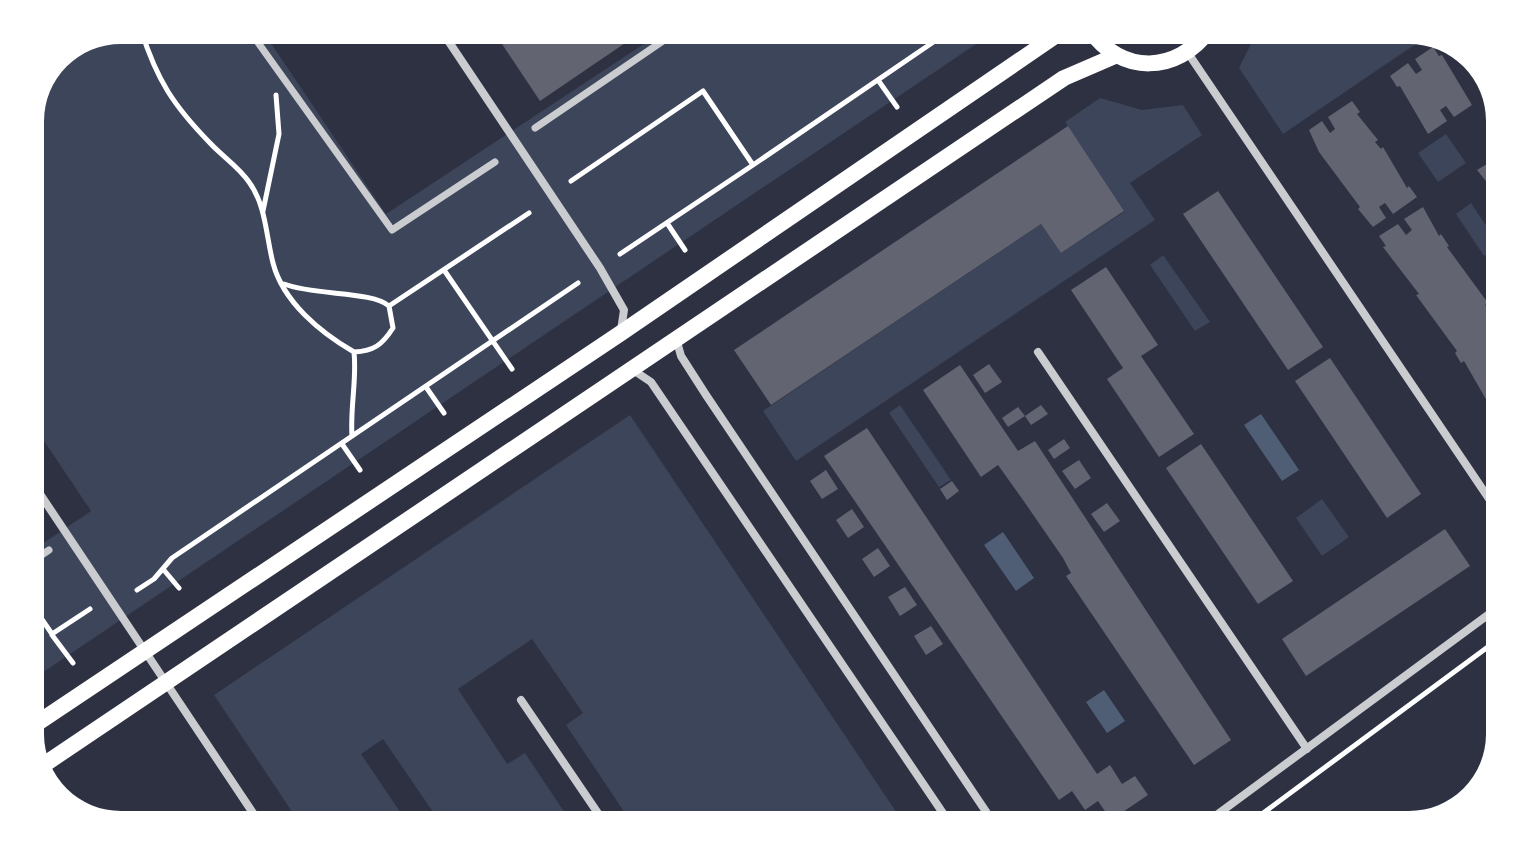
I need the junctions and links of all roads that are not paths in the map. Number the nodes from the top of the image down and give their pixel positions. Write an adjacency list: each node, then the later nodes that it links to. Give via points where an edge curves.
1 (258, 44): 10 (street, via 392,230)
2 (450, 44): 11 (street, via 600,268 624,310)
3 (658, 44): 9 (street)
4 (1044, 44): 11 (main road)
5 (1103, 44): 8 (main road)
6 (1196, 44): 7 (main road)
7 (1188, 53): 8 (main road, via 1144,65); 15 (street)
8 (1115, 56): 12 (main road, via 1064,78)
9 (535, 128)
10 (495, 162)
11 (621, 333): 20 (main road)
12 (676, 336): 14 (main road); 29 (street, via 681,356 706,395)
13 (1038, 352): 24 (street)
14 (629, 367): 21 (main road); 28 (street, via 651,382)
15 (1486, 494)
16 (44, 500): 20 (street)
17 (49, 550): 18 (street)
18 (44, 553)
19 (1486, 616): 24 (street)
20 (145, 650): 21 (street); 23 (main road)
21 (165, 683): 25 (main road); 26 (street)
22 (521, 700): 27 (street)
23 (44, 719)
24 (1307, 749): 30 (street)
25 (49, 761)
26 (252, 811)
27 (596, 811)
28 (942, 811)
29 (986, 811)
30 (1222, 811)

